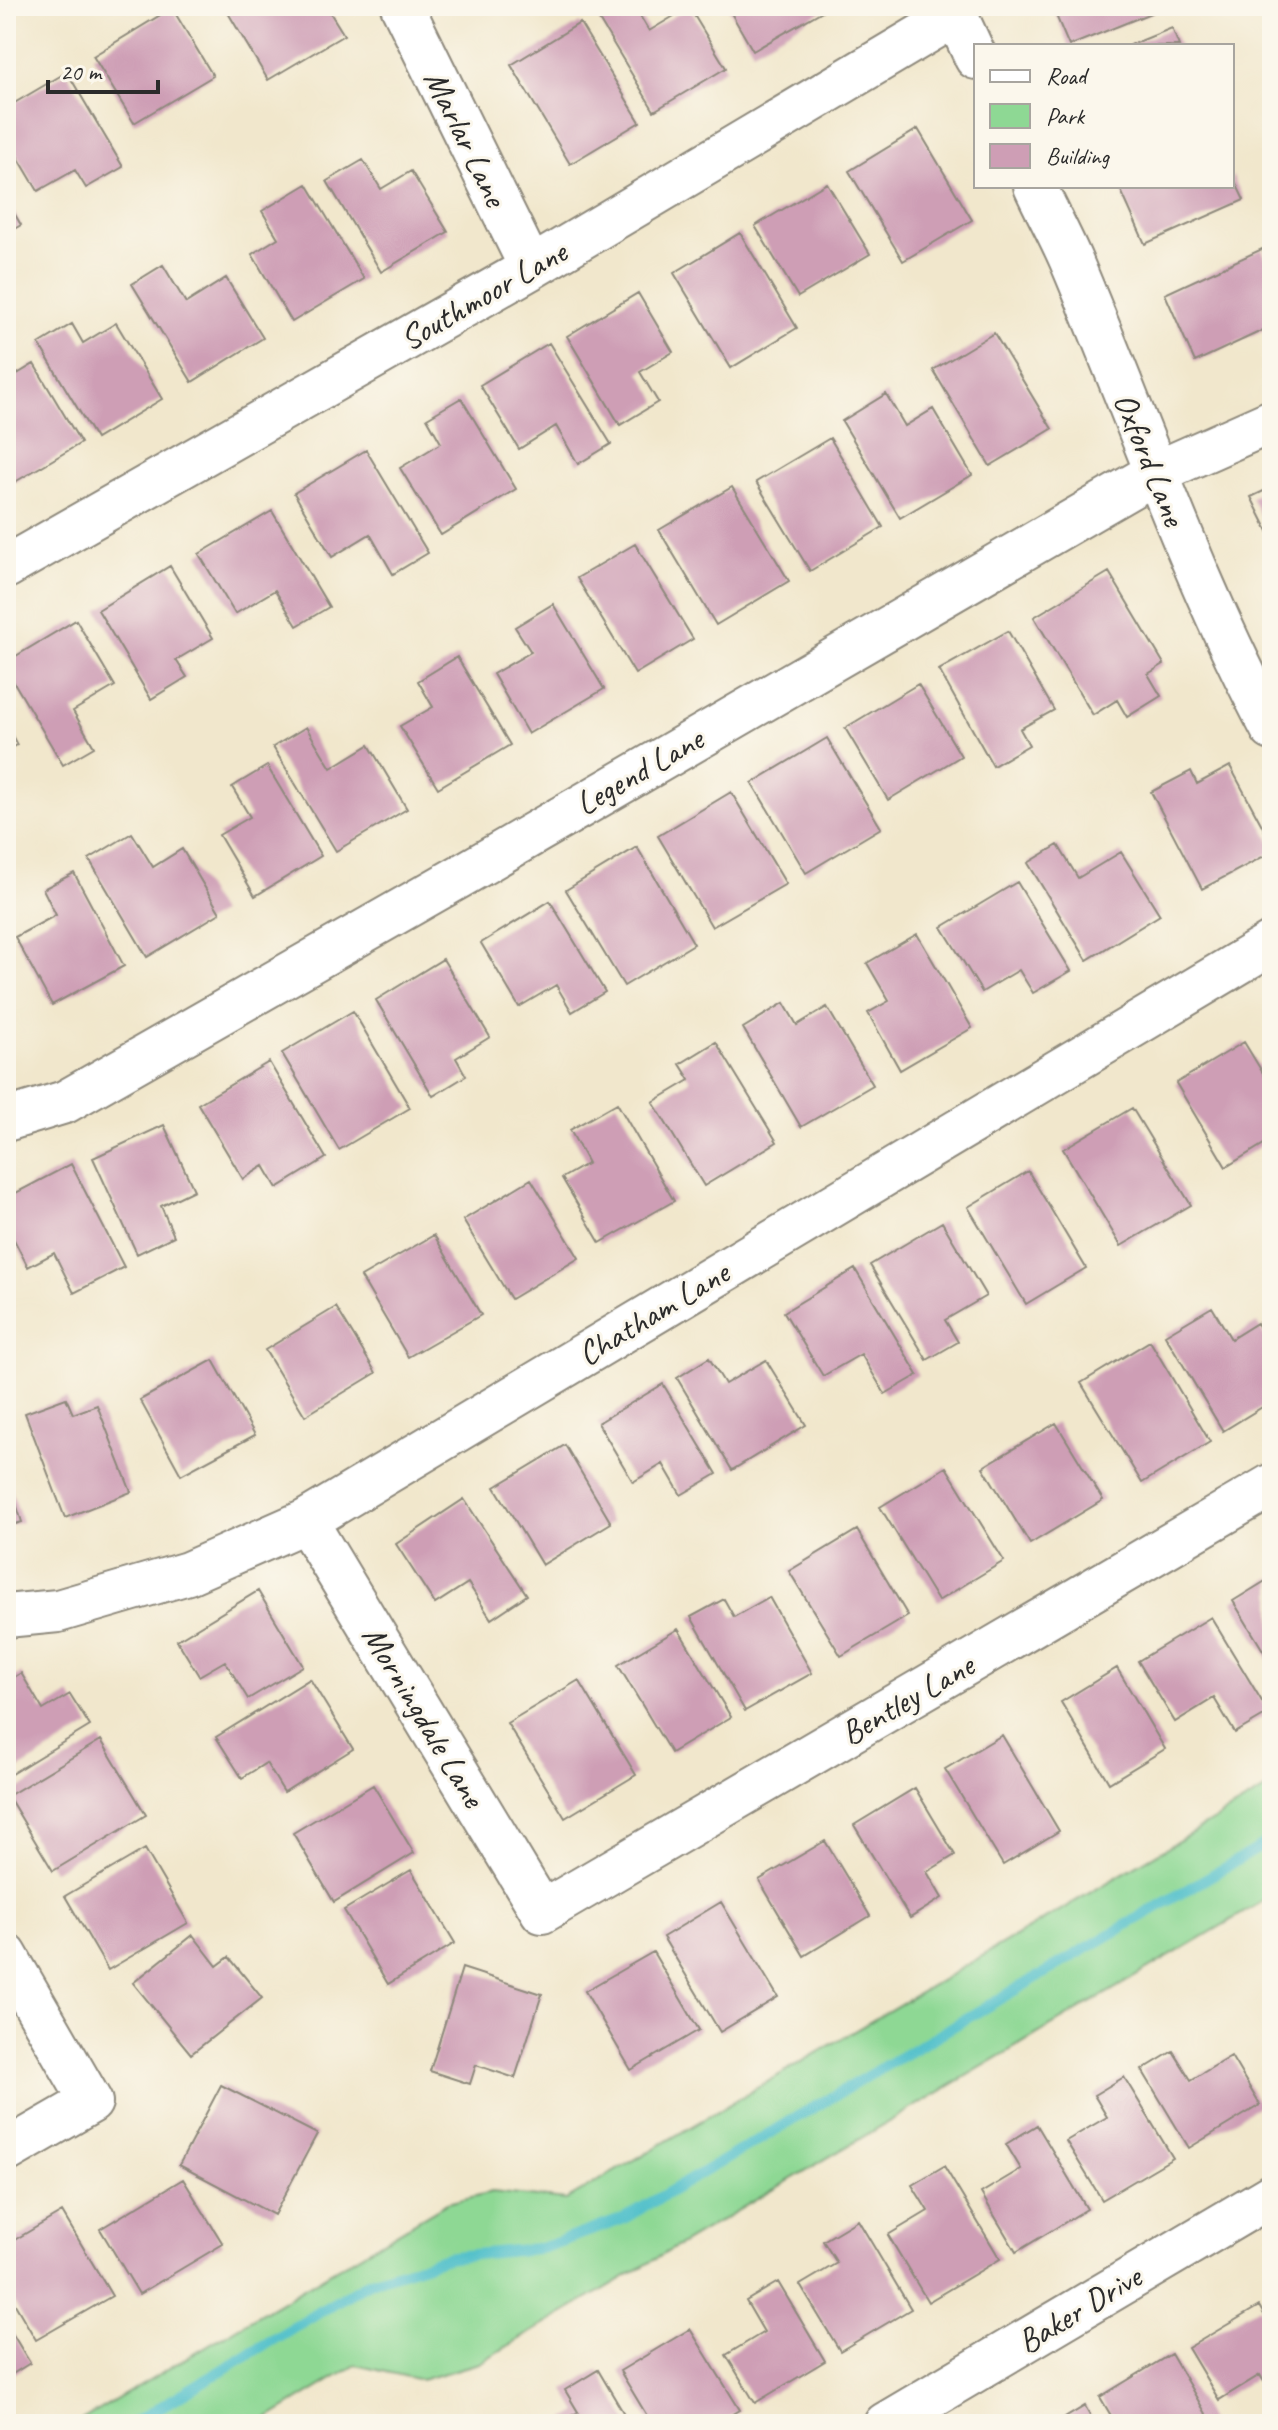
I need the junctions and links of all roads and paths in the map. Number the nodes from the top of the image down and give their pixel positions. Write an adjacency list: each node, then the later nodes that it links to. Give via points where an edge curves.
1 (402, 6): 4 (street, Marlar Lane)
2 (974, 54): 4 (street, Southmoor Lane, via 956,15)
3 (1036, 188): 6 (street, Oxford Lane)
4 (531, 268): 7 (street, Southmoor Lane)
5 (1272, 421): 6 (street, Legend Lane)
6 (1155, 473): 8 (street, Oxford Lane); 10 (street, Legend Lane, via 65,1102)
7 (6, 567)
8 (1272, 729)
9 (1272, 943): 12 (street, Chatham Lane)
10 (6, 1120)
11 (1272, 1485): 14 (street, Bentley Lane)
12 (306, 1521): 13 (street, Chatham Lane, via 188,1573 58,1611); 14 (street, Morningdale Lane)
13 (6, 1616)
14 (542, 1912)
15 (6, 1955): 16 (street, via 91,2102)
16 (6, 2151)
17 (1272, 2195): 18 (street, Baker Drive)
18 (885, 2424)

